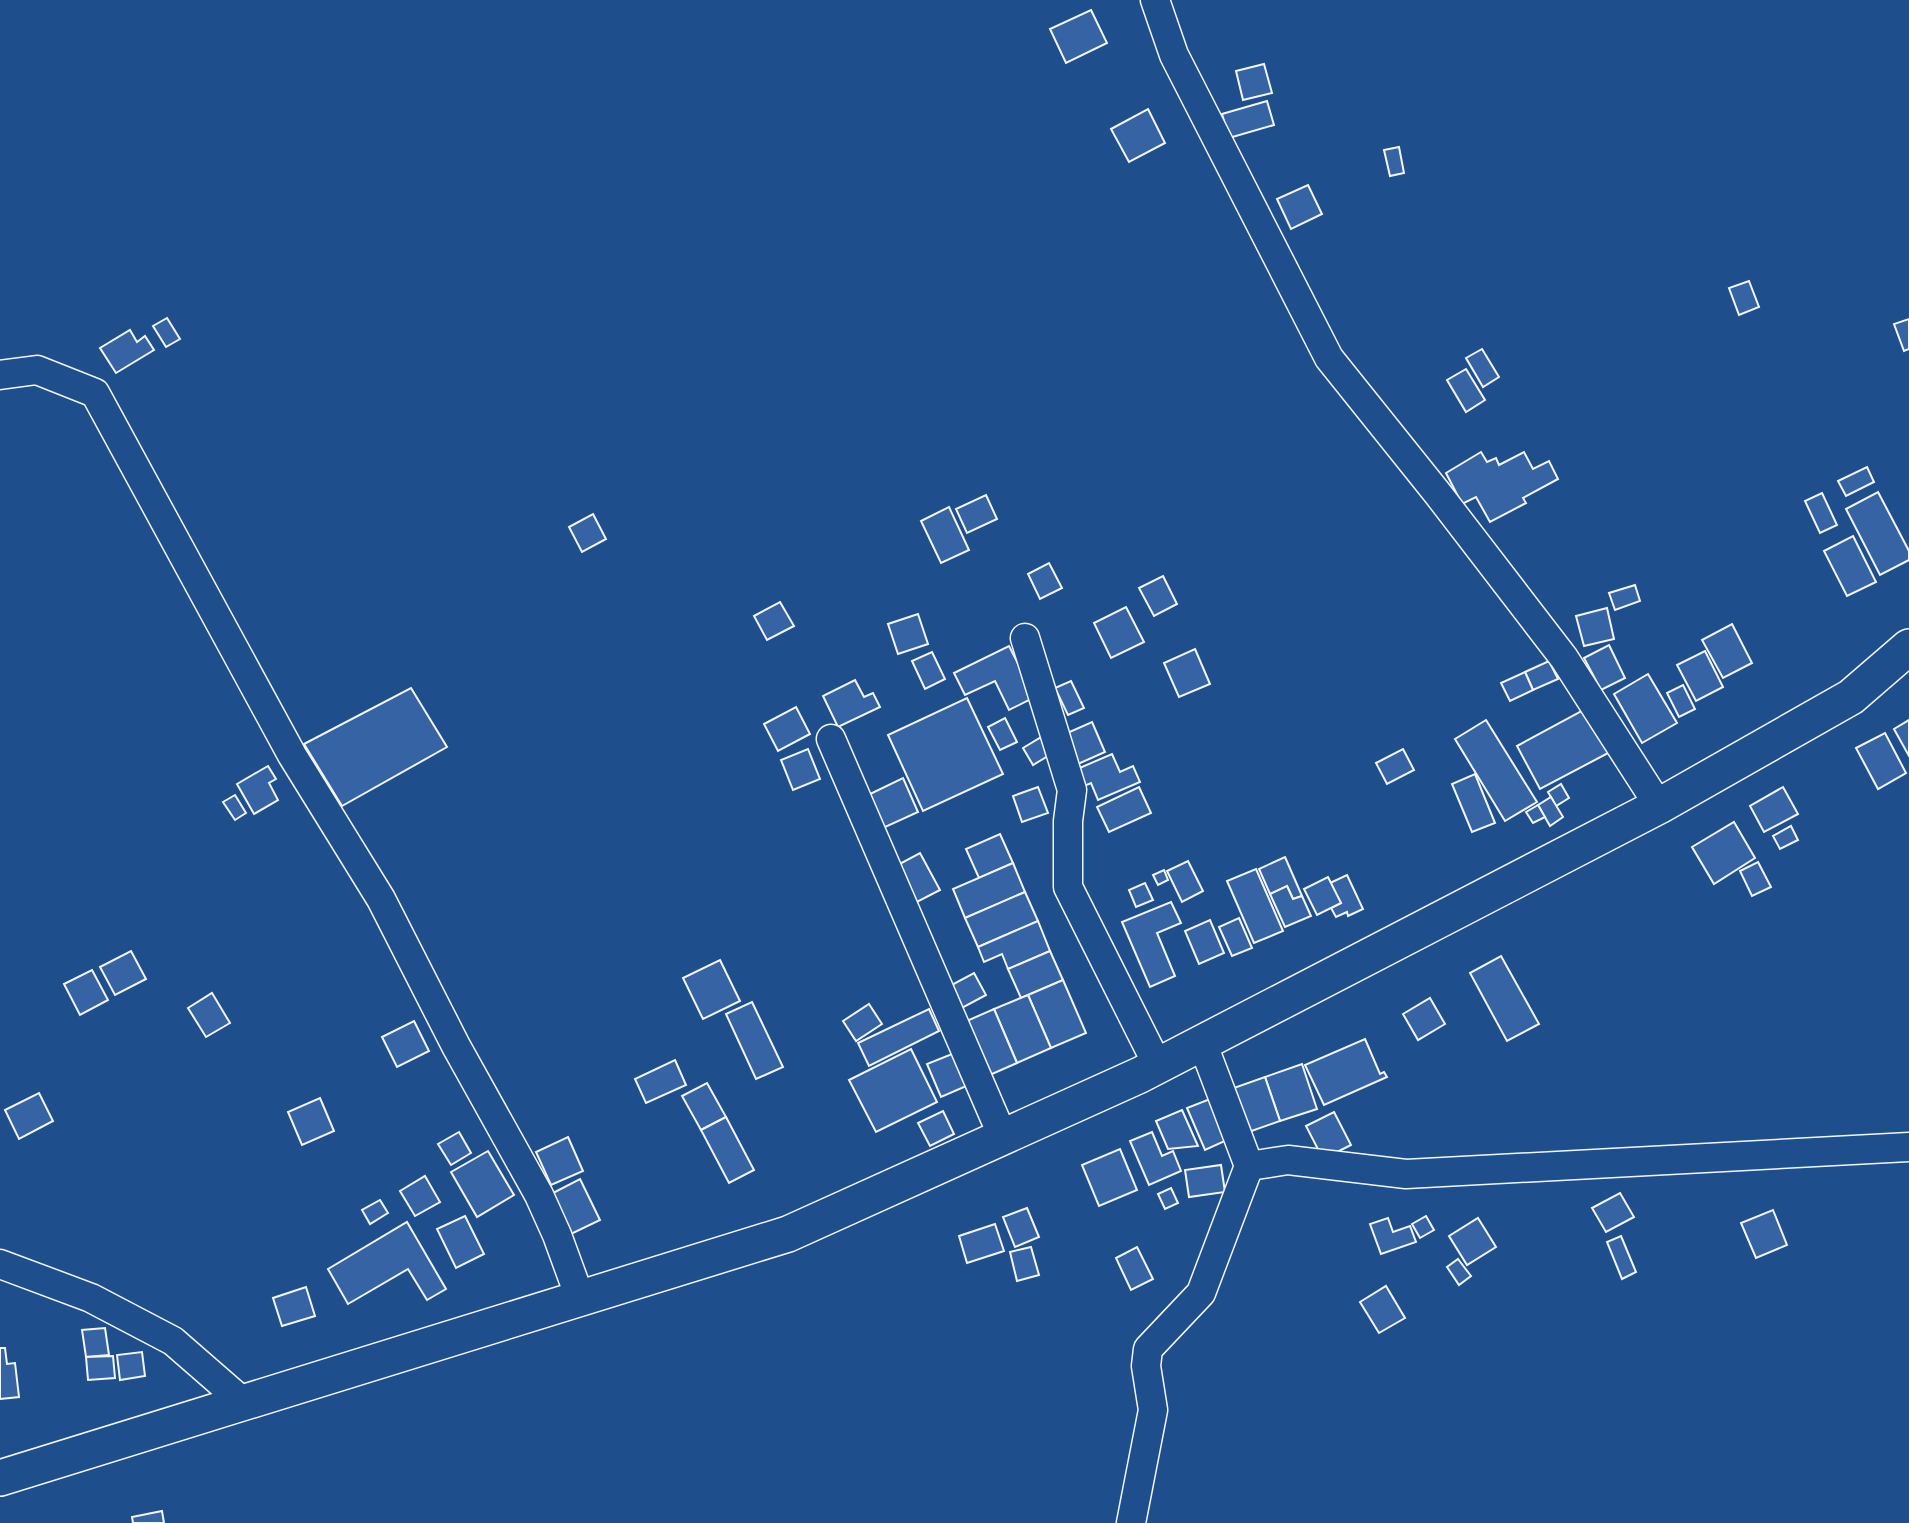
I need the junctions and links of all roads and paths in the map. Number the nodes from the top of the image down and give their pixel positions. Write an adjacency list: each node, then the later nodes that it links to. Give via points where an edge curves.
1 (1155, 0): 6 (street, via 1174,55 1329,358 1564,658)
2 (0, 375): 13 (street, via 37,370 95,393 292,755 381,899 539,1195)
3 (1025, 638): 8 (street, via 1072,790 1068,887)
4 (1909, 647): 6 (main road, via 1851,696)
5 (831, 739): 9 (street)
6 (1659, 806): 7 (main road)
7 (1202, 1042): 8 (main road); 11 (street)
8 (1158, 1066): 9 (main road)
9 (1003, 1137): 13 (main road, via 788,1234)
10 (1909, 1147): 11 (street, via 1406,1174 1288,1160)
11 (1249, 1166): 16 (street, via 1201,1293 1148,1349 1153,1409)
12 (0, 1264): 14 (street, via 91,1298 173,1341)
13 (580, 1298): 14 (main road)
14 (243, 1402): 15 (main road)
15 (0, 1478)
16 (1131, 1523)

